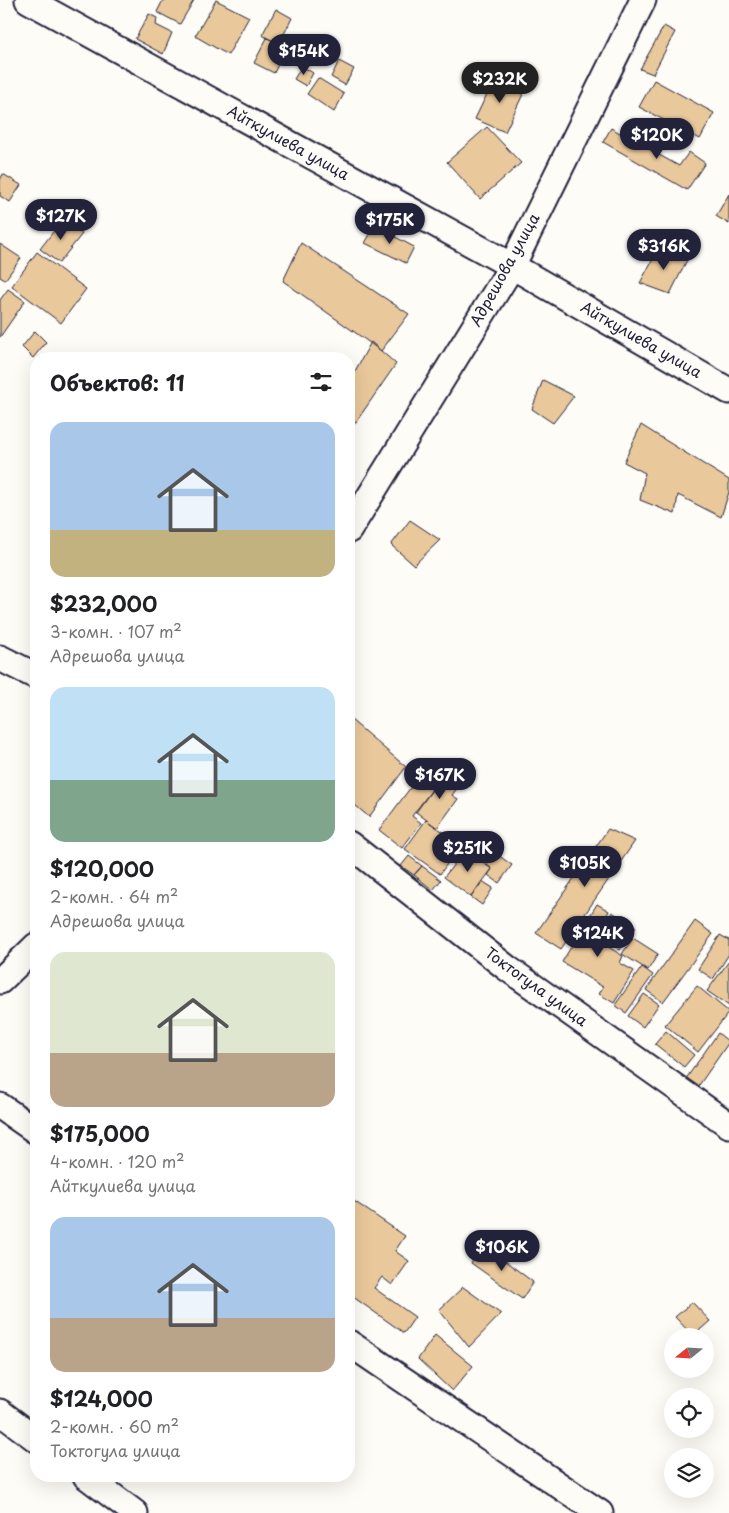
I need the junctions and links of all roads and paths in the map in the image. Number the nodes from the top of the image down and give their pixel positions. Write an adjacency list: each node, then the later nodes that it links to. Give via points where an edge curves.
1 (28, 0): 3 (street, Айткулиева улица)
2 (643, 0): 3 (street, Адрешова улица)
3 (512, 266): 4 (street, Айткулиева улица); 5 (street, Адрешова улица)
4 (729, 391)
5 (355, 520)
6 (0, 658): 7 (street)
7 (30, 673)
8 (355, 849): 12 (street, Токтогула улица, via 507,968)
9 (30, 952): 10 (street)
10 (0, 981)
11 (0, 1106): 13 (street)
12 (729, 1125)
13 (30, 1127)
14 (355, 1347): 19 (street)
15 (0, 1412): 16 (street)
16 (30, 1434)
17 (94, 1482): 18 (street)
18 (135, 1513)
19 (600, 1513)

